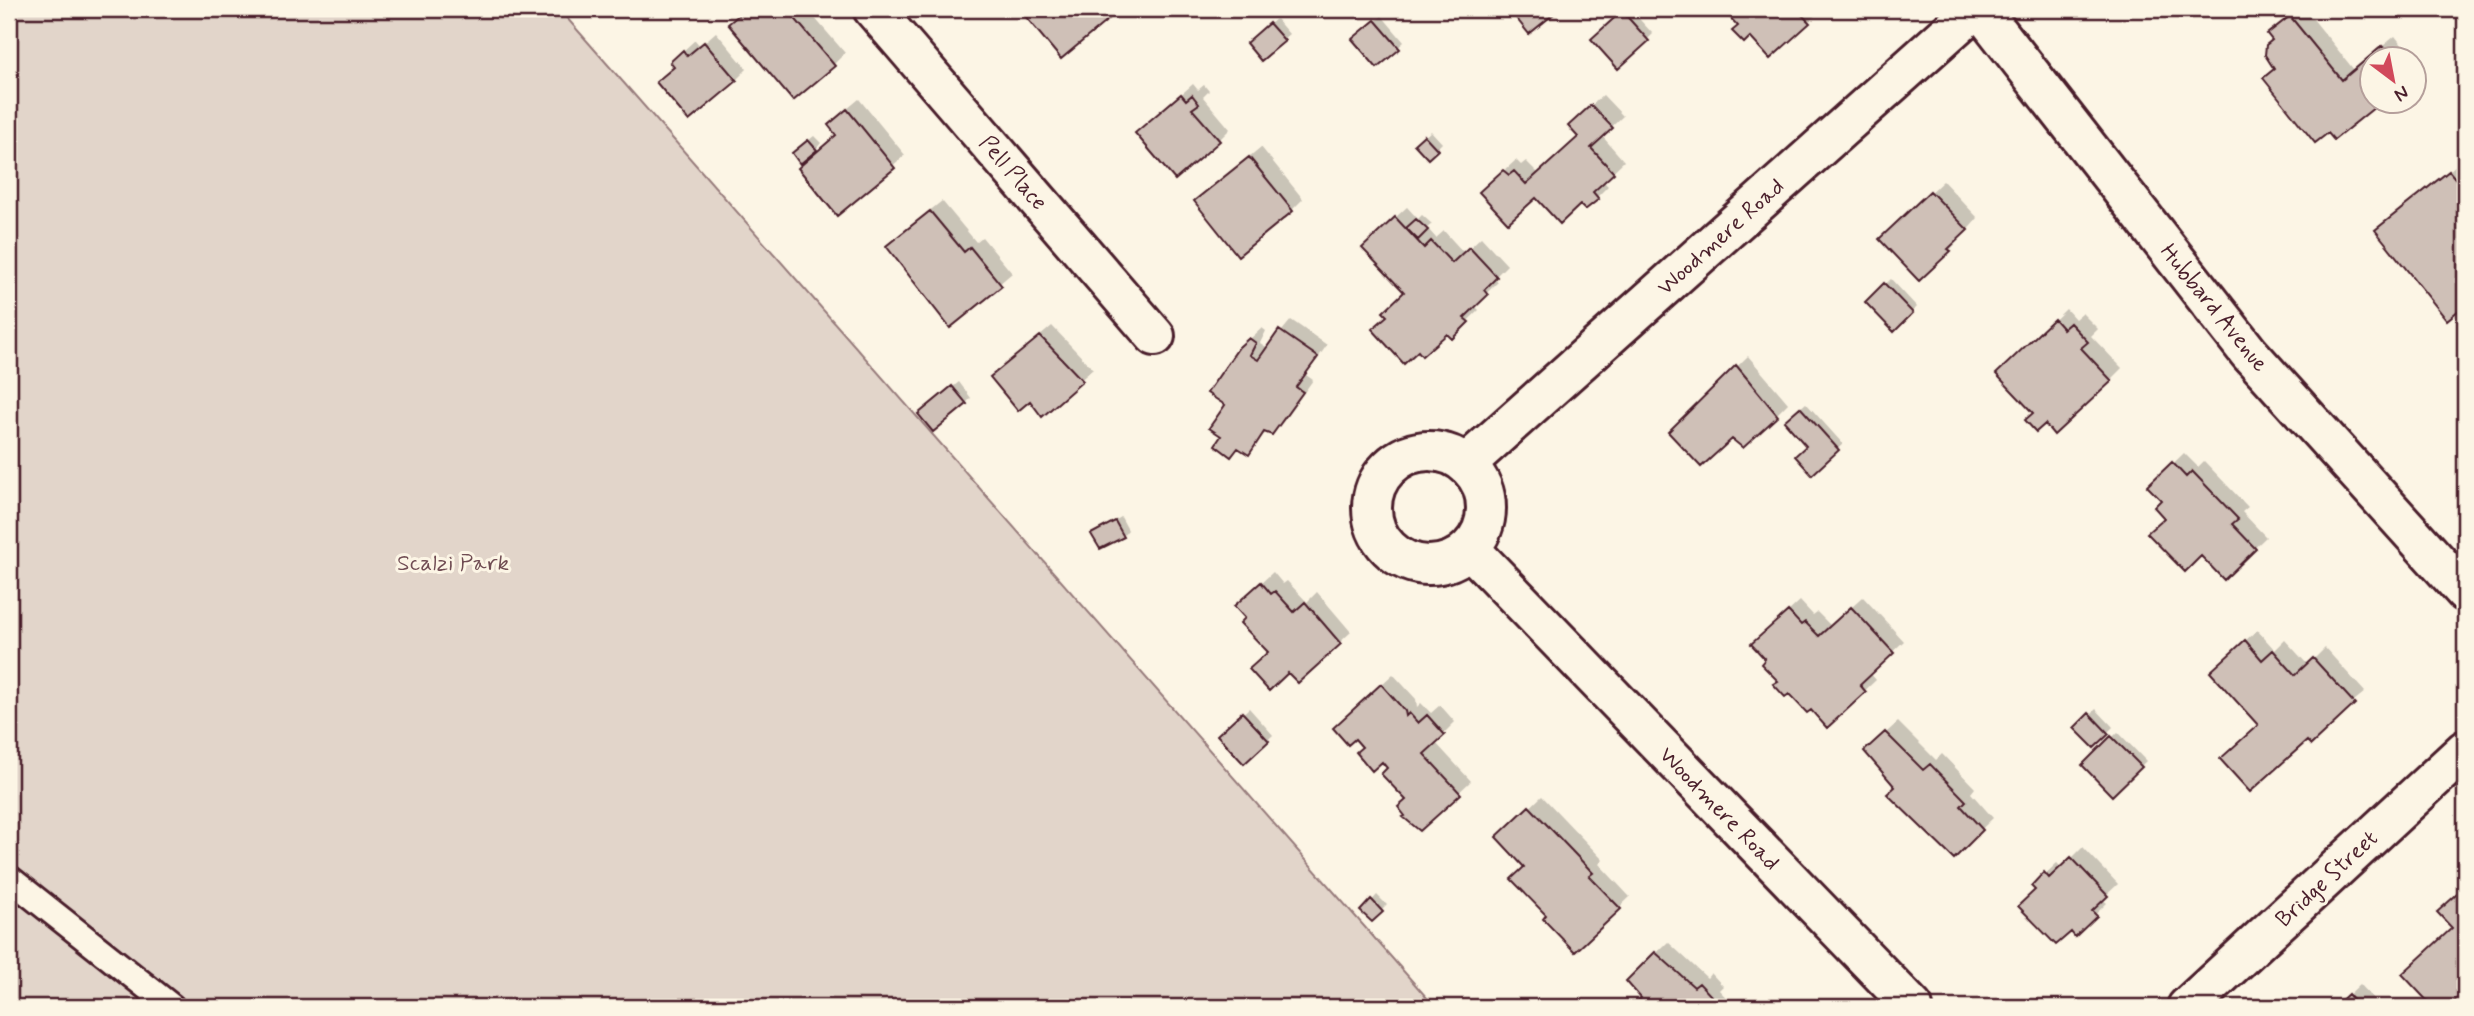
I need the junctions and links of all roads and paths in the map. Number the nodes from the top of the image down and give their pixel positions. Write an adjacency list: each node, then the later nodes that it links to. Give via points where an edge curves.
1 (873, 9): 3 (street, Pell Place)
2 (1978, 9): 4 (street, Woodmere Road); 6 (street, Hubbard Avenue, via 2249,353)
3 (1155, 336)
4 (1465, 464): 5 (street, via 1480,483 1486,505 1482,529); 5 (street, via 1431,451 1395,462 1385,470 1374,492 1372,517 1381,541 1411,563 1448,562)
5 (1470, 549): 10 (street, Woodmere Road)
6 (2465, 592)
7 (2465, 750): 11 (street, Bridge Street)
8 (9, 878): 9 (lane)
9 (172, 1007)
10 (1913, 1007)
11 (2187, 1007)

